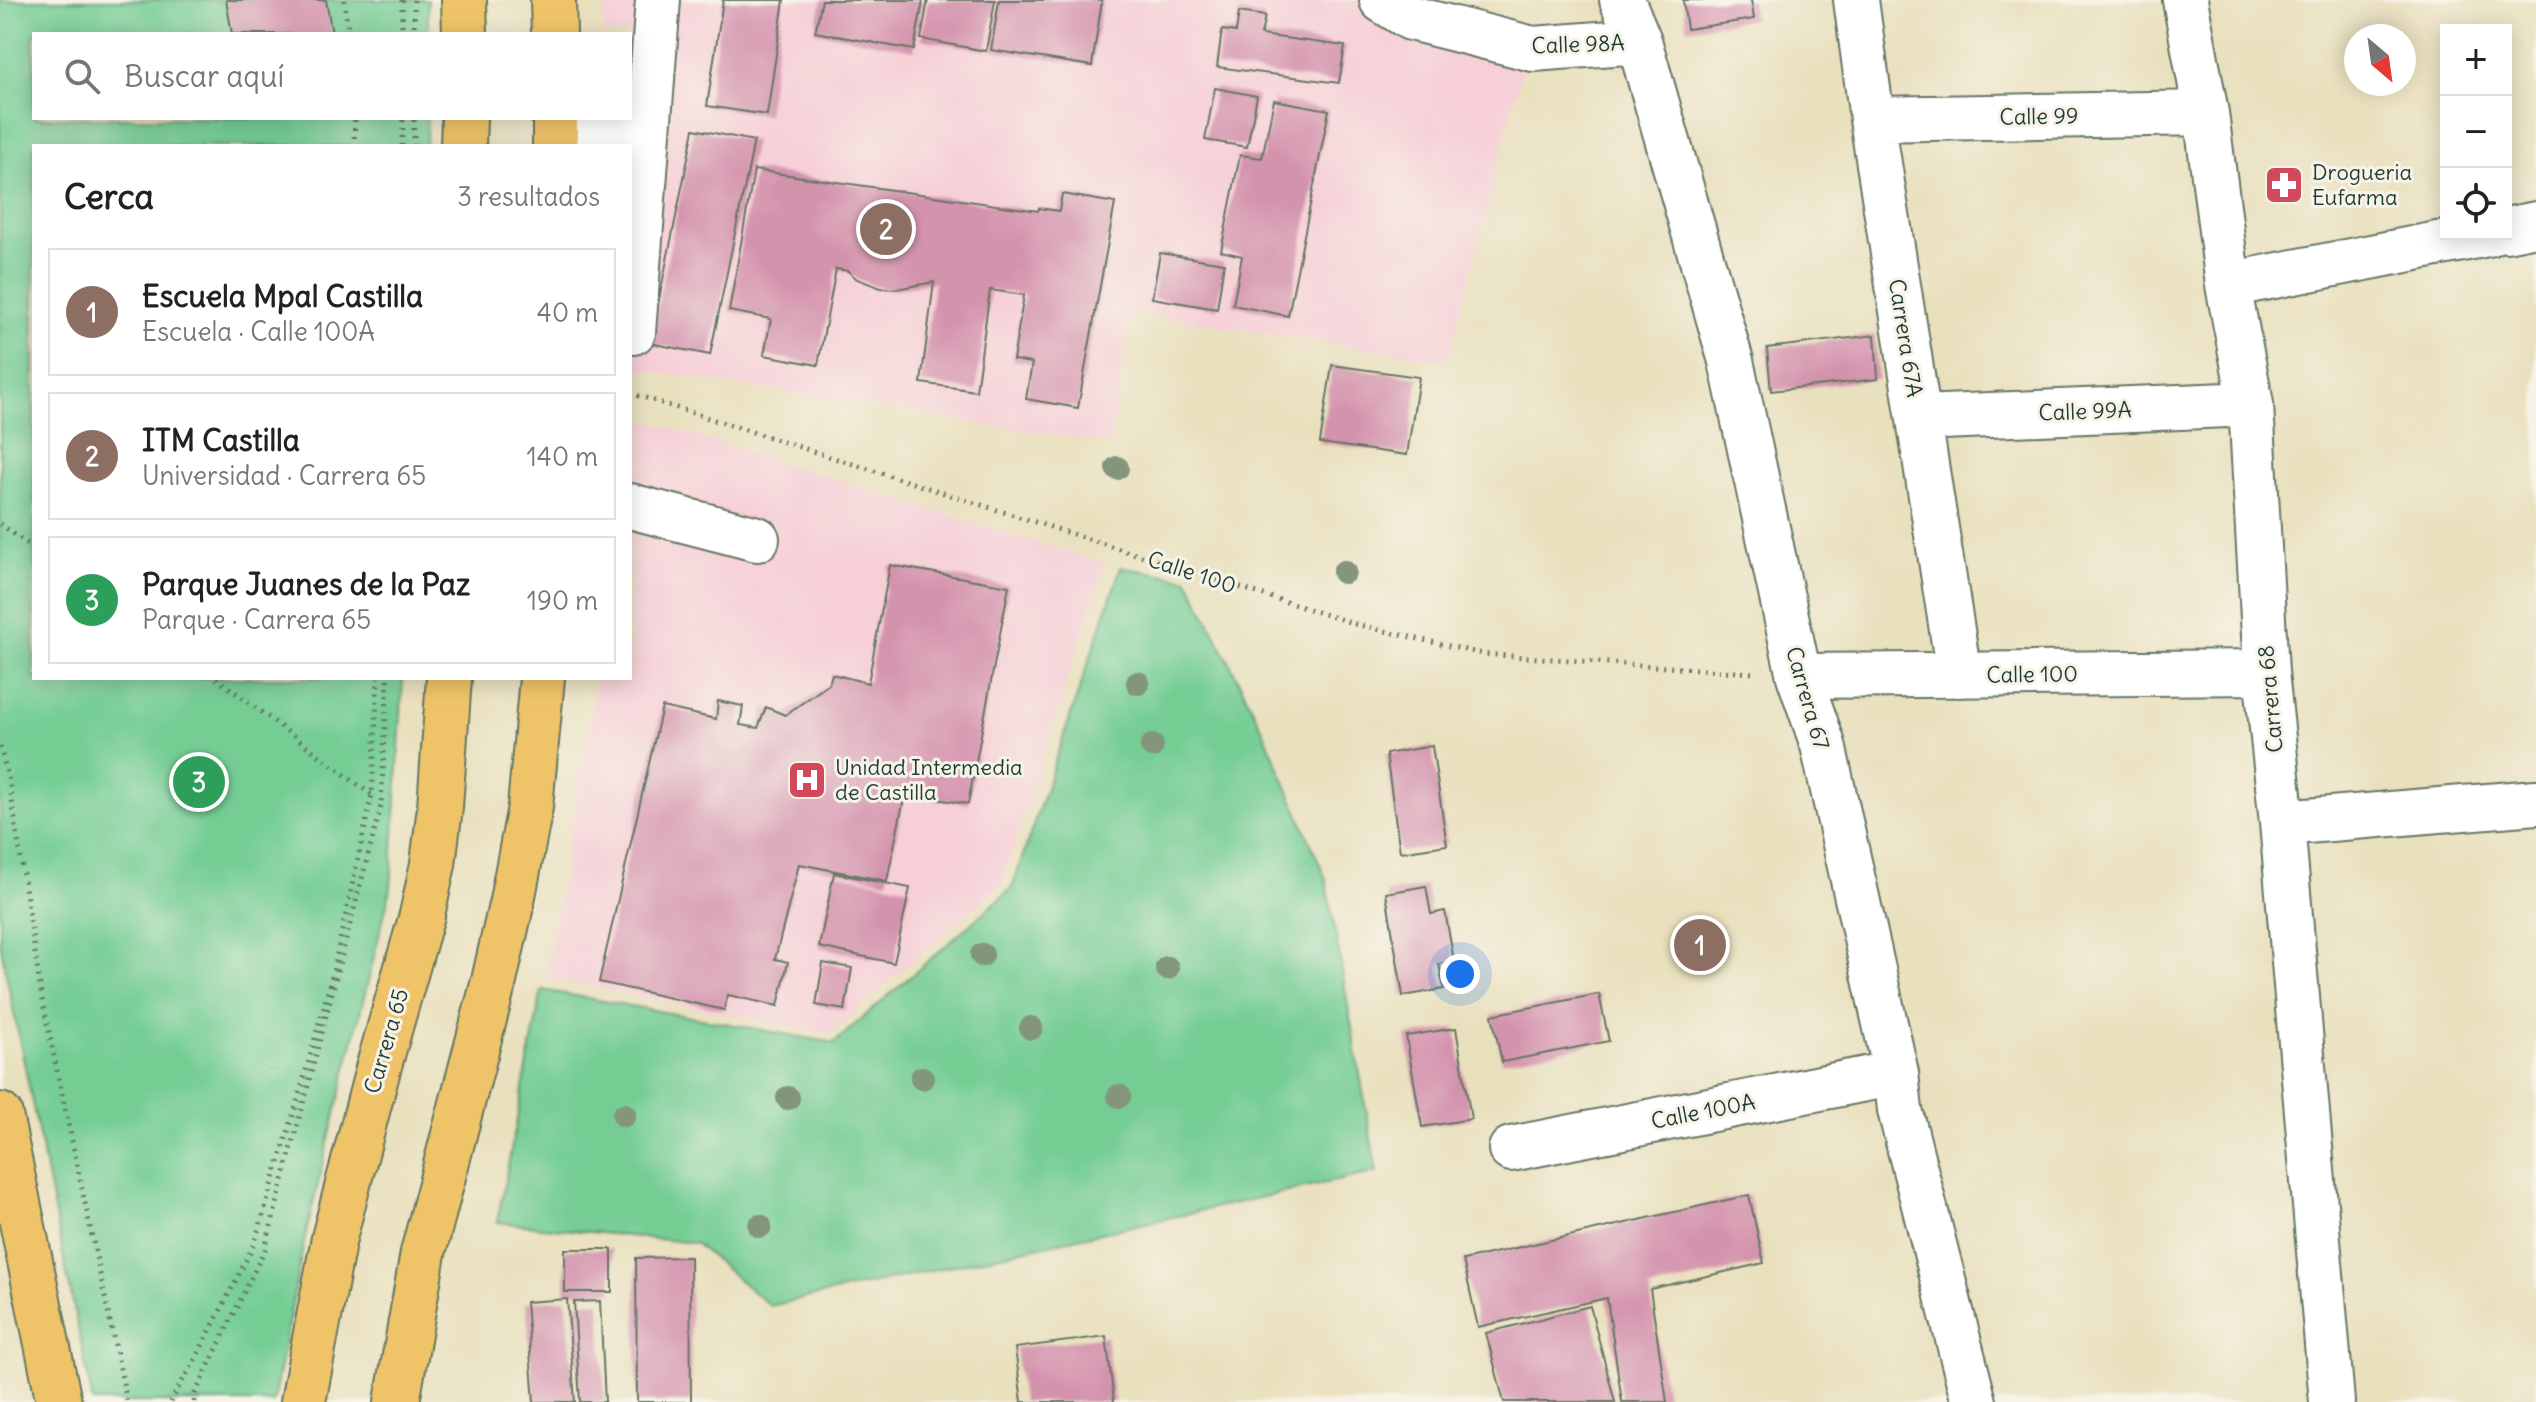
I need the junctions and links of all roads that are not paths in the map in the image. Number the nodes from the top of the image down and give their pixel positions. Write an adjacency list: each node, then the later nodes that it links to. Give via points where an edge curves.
1 (464, 0): 8 (main road)
2 (553, 0): 9 (main road)
3 (658, 0): 15 (street)
4 (1382, 0): 10 (street, Calle 98A, via 1411,18 1533,49)
5 (1622, 0): 10 (street, Carrera 67)
6 (1856, 0): 12 (street, Carrera 67A)
7 (2185, 0): 11 (street, Carrera 68)
8 (465, 32)
9 (554, 32)
10 (1639, 41): 28 (street, Carrera 67, via 1731,361)
11 (2206, 113): 12 (street, Calle 99); 20 (street, Carrera 68)
12 (1872, 119): 23 (street, Carrera 67A)
13 (464, 120): 16 (main road)
14 (555, 133): 15 (street)
15 (646, 136): 21 (street)
16 (463, 144)
17 (2536, 224): 18 (street)
18 (2512, 229)
19 (2457, 240): 20 (street)
20 (2228, 285): 22 (street, Carrera 68)
21 (633, 332)
22 (2251, 404): 23 (street, Calle 99A); 26 (street, Carrera 68)
23 (1919, 418): 27 (street, Carrera 67A)
24 (632, 507): 25 (street)
25 (757, 539)
26 (2266, 672): 27 (street, Calle 100); 32 (street, Carrera 68)
27 (1959, 675): 28 (street, Calle 100)
28 (1799, 676): 33 (street, Carrera 67, via 1823,745)
29 (449, 680): 37 (main road, Carrera 65, via 433,864 334,1238)
30 (542, 680): 38 (main road, via 530,807 512,901 423,1253)
31 (2536, 802): 32 (street)
32 (2282, 823): 40 (street, Carrera 68)
33 (1896, 1073): 35 (street, Calle 100A); 39 (street, Carrera 67, via 1900,1110)
34 (0, 1115): 36 (main road)
35 (1511, 1149)
36 (59, 1402)
37 (303, 1402)
38 (397, 1402)
39 (1974, 1402)
40 (2332, 1402)

